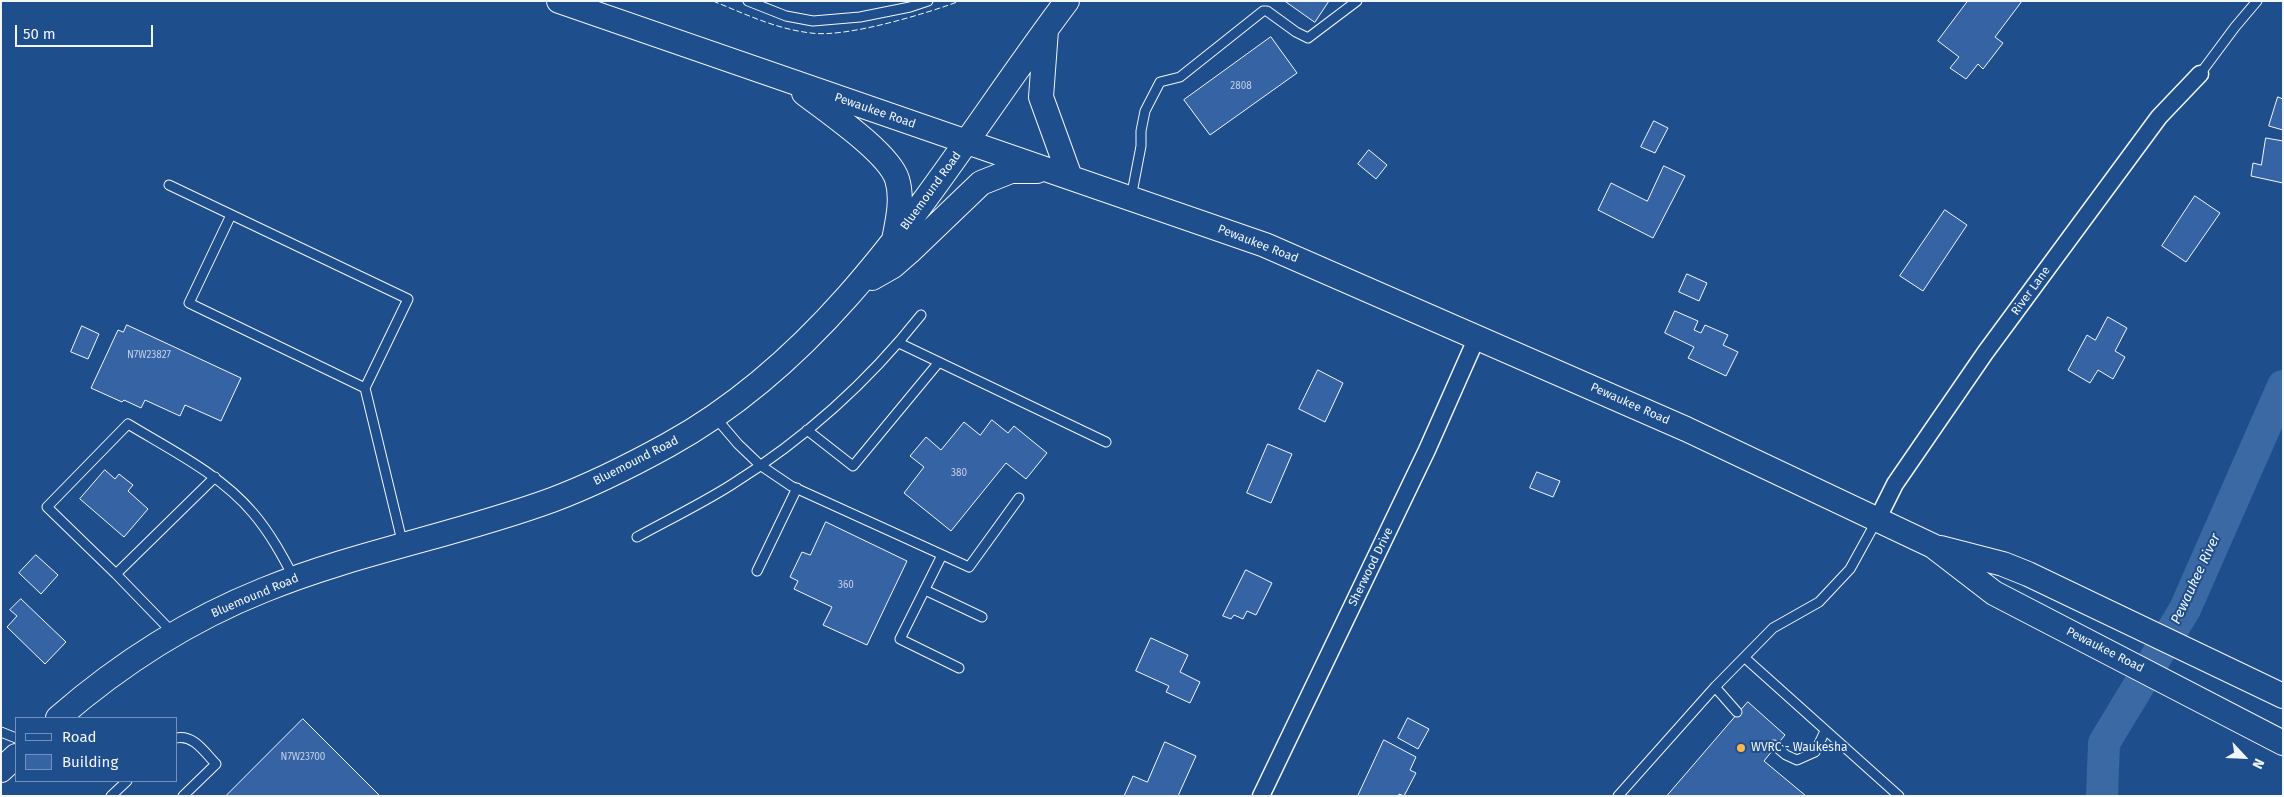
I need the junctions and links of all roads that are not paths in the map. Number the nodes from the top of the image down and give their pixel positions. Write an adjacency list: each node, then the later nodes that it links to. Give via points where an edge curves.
1 (559, 1): 9 (main road, Pewaukee Road)
2 (748, 1): 3 (lane, via 786,16 813,21 860,17)
3 (928, 1)
4 (1067, 1): 7 (main road, Bluemound Road)
5 (1357, 1): 13 (lane, via 1308,38 1268,11 1262,11 1180,77 1160,82 1145,111)
6 (2257, 1): 8 (lane)
7 (1046, 30): 10 (main road, Bluemound Road); 11 (main road, via 1041,97)
8 (2200, 74): 29 (street, River Lane, via 2159,117 1985,353 1895,484)
9 (792, 83): 10 (main road, Pewaukee Road); 15 (main road, via 874,150 894,173 900,197)
10 (966, 142): 11 (main road, Pewaukee Road); 15 (main road, Bluemound Road)
11 (1063, 175): 13 (main road, Pewaukee Road); 16 (main road, via 1011,171 981,184 899,261)
12 (169, 185): 14 (lane)
13 (1131, 198): 18 (main road, Pewaukee Road, via 1265,244)
14 (231, 214): 21 (lane, via 190,303); 21 (lane, via 408,299)
15 (893, 241): 16 (main road, Bluemound Road)
16 (856, 286): 22 (main road, Bluemound Road, via 788,359)
17 (921, 315): 19 (lane)
18 (1477, 337): 29 (main road, Pewaukee Road, via 1686,429); 57 (street, Sherwood Drive, via 1427,450)
19 (899, 343): 20 (lane); 23 (lane, via 853,390)
20 (939, 362): 23 (lane, via 853,466); 24 (lane)
21 (365, 388): 31 (lane)
22 (715, 417): 25 (lane); 31 (main road, Bluemound Road, via 668,446 569,493)
23 (807, 430): 25 (lane)
24 (1106, 442)
25 (760, 465): 27 (lane); 30 (lane, via 730,486)
26 (215, 478): 35 (lane); 35 (lane, via 128,424 48,507); 36 (lane, via 258,519)
27 (797, 488): 33 (lane); 34 (lane)
28 (1019, 498): 33 (lane, via 969,567)
29 (1877, 520): 32 (main road, Pewaukee Road); 40 (lane, via 1850,569 1819,602 1773,628)
30 (637, 537)
31 (403, 545): 36 (main road, Bluemound Road)
32 (1933, 546): 43 (main road, Pewaukee Road, via 2003,564); 50 (main road, Pewaukee Road, via 1994,592)
33 (942, 555): 37 (lane)
34 (757, 571)
35 (116, 574): 39 (lane)
36 (294, 578): 39 (main road, Bluemound Road, via 237,602)
37 (925, 590): 38 (lane); 41 (lane, via 900,639)
38 (982, 617)
39 (174, 635): 45 (main road, Bluemound Road, via 115,672)
40 (1745, 658): 42 (lane); 46 (lane)
41 (959, 668)
42 (1715, 687): 44 (lane); 58 (lane)
43 (2283, 696)
44 (1737, 712)
45 (59, 717)
46 (1825, 731): 51 (lane, via 1815,752 1797,760 1786,756); 59 (lane)
47 (1, 732): 48 (lane)
48 (15, 738)
49 (178, 738): 56 (lane, via 184,736 195,741 216,764)
50 (2283, 742)
51 (1774, 745)
52 (15, 757): 53 (main road)
53 (1, 770)
54 (126, 782): 55 (lane)
55 (111, 796)
56 (183, 796)
57 (1261, 796)
58 (1618, 796)
59 (1899, 796)

